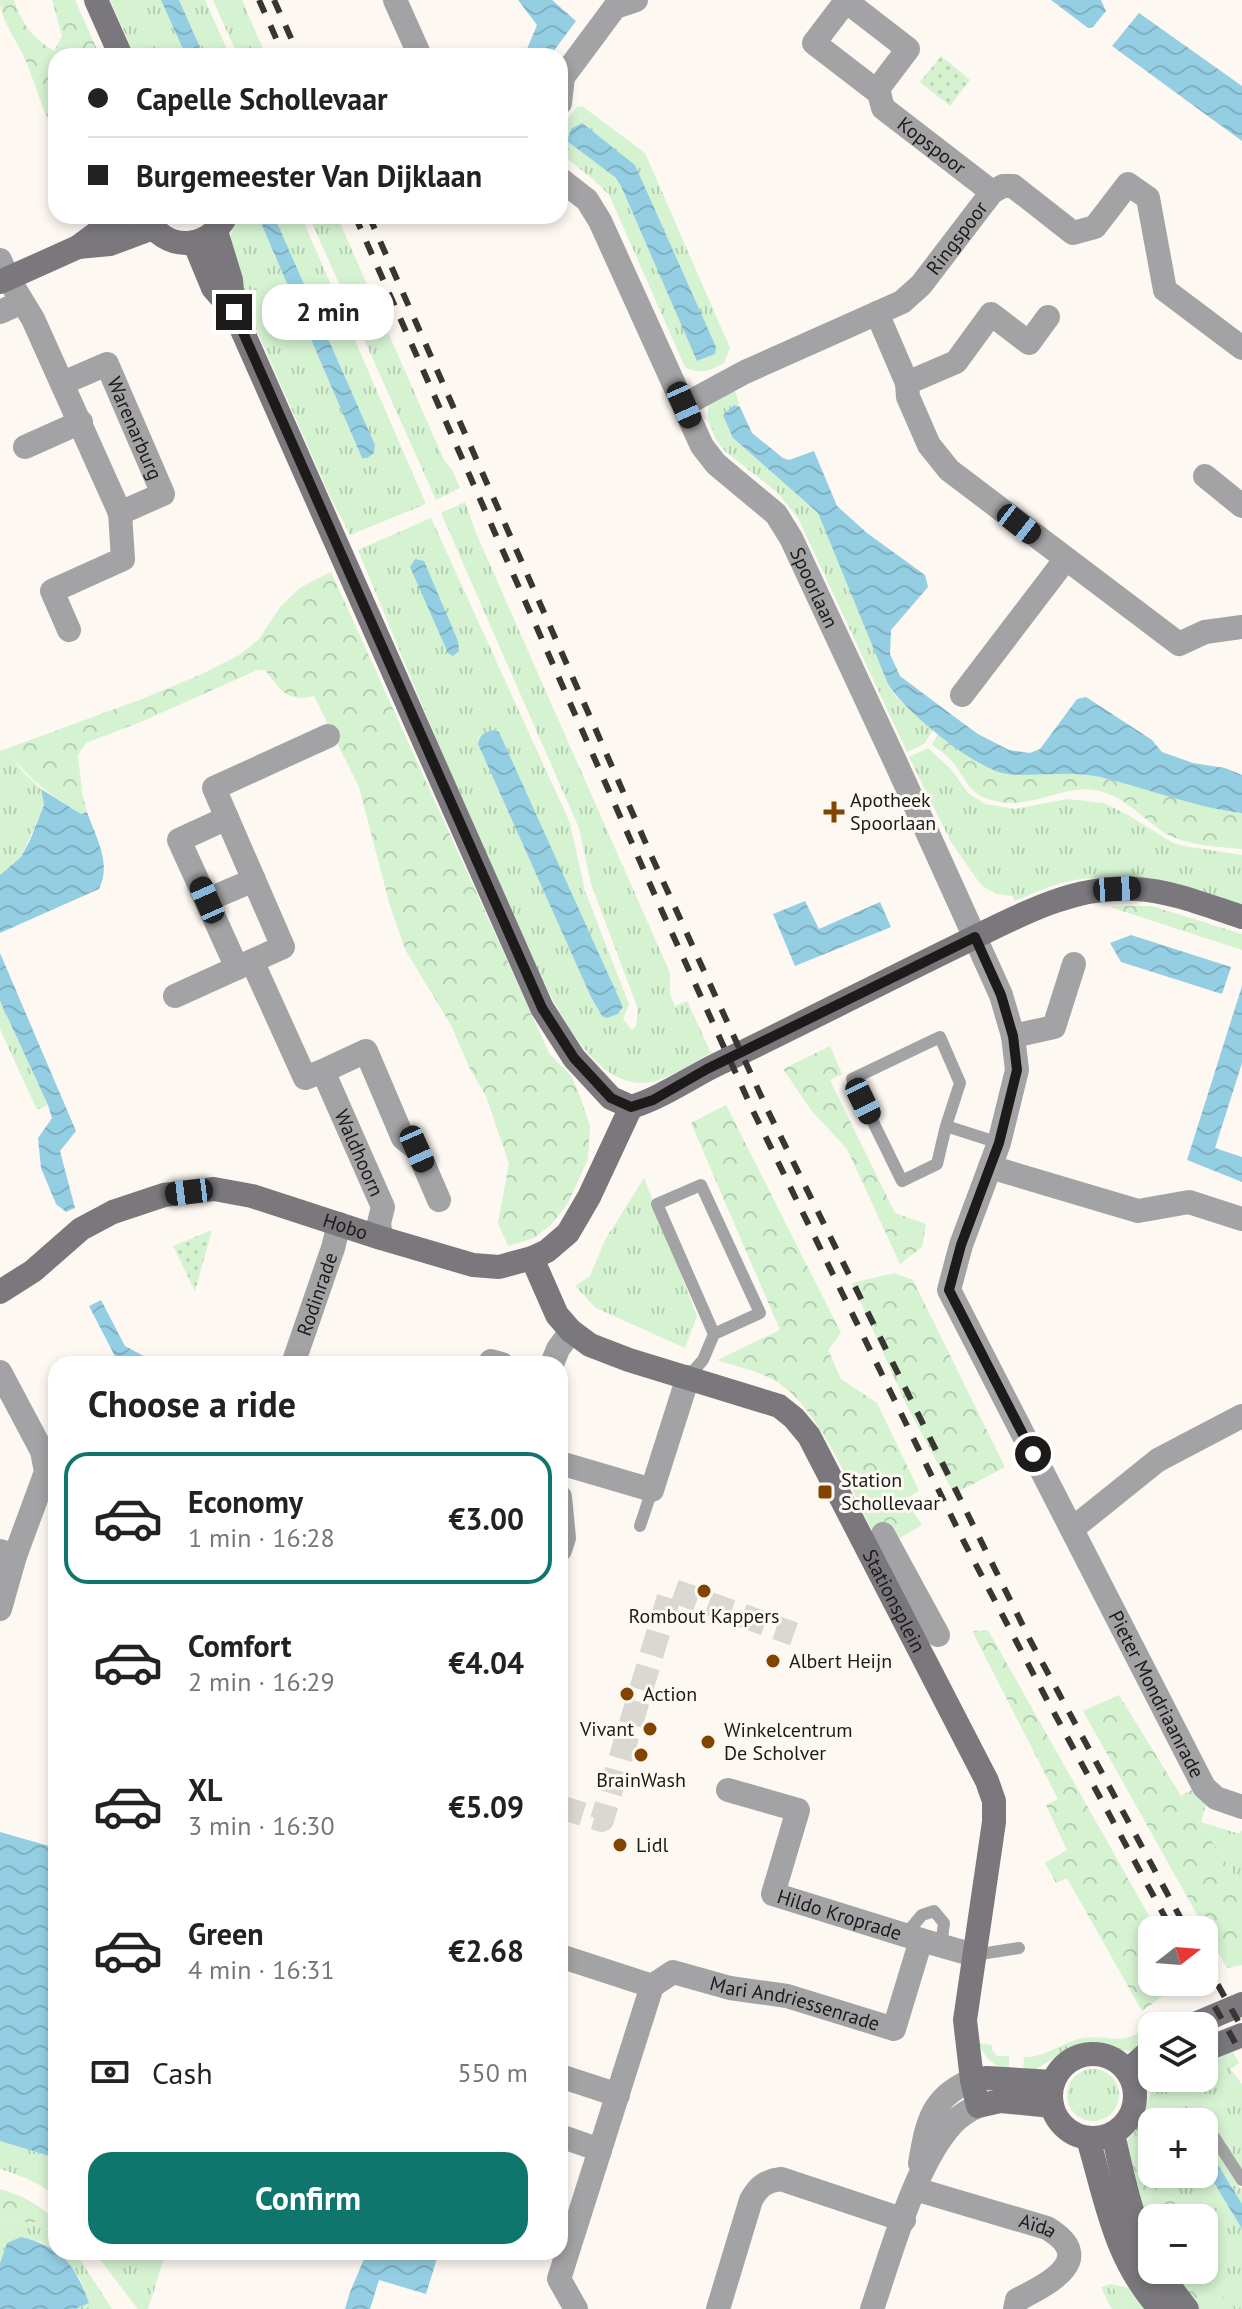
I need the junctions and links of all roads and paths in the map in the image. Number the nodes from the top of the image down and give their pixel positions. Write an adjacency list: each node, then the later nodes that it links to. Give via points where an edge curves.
1 (96, 0): 4 (street)
2 (395, 0): 5 (street)
3 (636, 0): 6 (street, via 615,7)
4 (117, 48)
5 (416, 48)
6 (568, 70)
7 (879, 93): 9 (street, Kopspoor, via 883,108)
8 (568, 185): 25 (street, Spoorlaan, via 587,200 600,221)
9 (992, 192): 20 (street, Ringspoor, via 921,285 902,302); 22 (street, Ringspoor, via 1013,186 1073,233 1095,227 1128,184 1148,198 1165,290)
10 (109, 224): 16 (street)
11 (146, 224): 16 (street, via 110,244)
12 (152, 224): 15 (street, via 167,239)
13 (220, 224): 15 (street)
14 (221, 224): 19 (street)
15 (194, 242): 19 (street, via 213,288)
16 (78, 247): 17 (street)
17 (3, 273): 18 (street)
18 (11, 307): 23 (street, via 33,319)
19 (234, 312): 46 (street, via 542,1008 574,1058 611,1098)
20 (877, 313): 24 (street); 25 (street, Ringspoor)
21 (1048, 317): 24 (street, via 1029,343 991,314 956,362)
22 (1242, 348)
23 (63, 383): 26 (street); 30 (street, Warenarburg, via 107,364 163,494)
24 (907, 383): 31 (street, via 929,445 949,470)
25 (684, 405): 40 (street, Spoorlaan, via 716,464 776,514 791,538)
26 (81, 422): 27 (street); 30 (street)
27 (25, 447)
28 (1205, 476): 29 (street)
29 (1242, 506)
30 (120, 513): 33 (street, via 123,559 52,591)
31 (1065, 560): 32 (street, via 1179,644 1205,632); 34 (street)
32 (1242, 627)
33 (69, 630)
34 (962, 695)
35 (328, 736): 36 (street, via 214,788)
36 (227, 818): 37 (street); 38 (street, via 179,840)
37 (254, 880): 38 (street); 41 (street, via 283,947)
38 (207, 900): 41 (street)
39 (1242, 917): 40 (street, via 1159,892 1098,890 1057,900)
40 (975, 937): 44 (street, Spoorlaan); 46 (street)
41 (244, 964): 43 (street); 45 (street, via 305,1078)
42 (1074, 964): 44 (street, via 1054,1027)
43 (175, 996)
44 (1013, 1036): 48 (street, Spoorlaan, via 1017,1070)
45 (323, 1071): 50 (street, via 366,1051 403,1138 417,1149); 53 (street, Waldhoorn, via 383,1207)
46 (631, 1107): 54 (street, Hobo, via 568,1233)
47 (946, 1126): 47 (lane, via 960,1083 940,1037 852,1079 902,1181 937,1164); 48 (lane)
48 (999, 1143): 49 (street, Spoorlaan)
49 (990, 1167): 51 (street, via 1138,1211 1189,1202); 66 (street, Spoorlaan, via 949,1290)
50 (439, 1200)
51 (1242, 1219)
52 (339, 1224): 53 (street, Hobo); 55 (street, Hobo, via 214,1189 164,1195 81,1229); 58 (street, Rodinrade)
53 (381, 1238): 54 (street, Hobo, via 473,1265 499,1267)
54 (532, 1258): 56 (street, Stationsplein, via 557,1315)
55 (0, 1292)
56 (571, 1331): 59 (street); 61 (street, Stationsplein, via 590,1345)
57 (714, 1334): 57 (lane, via 760,1313 701,1185 657,1204); 61 (lane, via 703,1360)
58 (296, 1356)
59 (555, 1356)
60 (0, 1372): 68 (street, via 42,1451 46,1472)
61 (688, 1377): 64 (street); 75 (street, Stationsplein, via 779,1406 809,1436 987,1781 994,1822)
62 (1242, 1416): 66 (street, via 1158,1460)
63 (568, 1465): 64 (street)
64 (652, 1490): 65 (lane)
65 (640, 1526)
66 (1072, 1529): 72 (street, Pieter Mondriaanrade, via 1204,1787 1216,1798)
67 (883, 1534): 70 (street, Stationsplein)
68 (7, 1554): 69 (street)
69 (0, 1609)
70 (938, 1635)
71 (728, 1790): 73 (street, Hildo Kroprade, via 798,1810 768,1892)
72 (1242, 1807)
73 (922, 1940): 75 (street); 77 (street, Mari Andriessenrade, via 894,2029 787,1996 673,1972)
74 (1019, 1948): 75 (lane)
75 (974, 1955): 83 (street, Stationsplein, via 965,2020)
76 (568, 1959): 77 (street)
77 (652, 1986): 87 (street)
78 (1242, 2004): 79 (street)
79 (1218, 2014)
80 (1242, 2035): 81 (street)
81 (1218, 2044)
82 (568, 2079): 87 (street)
83 (972, 2080): 86 (street, via 987,2078); 88 (street, Stationsplein); 96 (street, via 939,2101)
84 (1138, 2080): 86 (street, via 1119,2062 1086,2054 1058,2072)
85 (1138, 2086): 89 (street)
86 (1052, 2094): 88 (street); 92 (street, via 1056,2118)
87 (618, 2095): 94 (street)
88 (978, 2106): 96 (street, via 953,2123)
89 (1120, 2128): 90 (lane); 92 (street); 98 (street, via 1130,2206)
90 (1138, 2129)
91 (568, 2139): 94 (street)
92 (1088, 2139): 106 (street, via 1112,2227 1142,2289)
93 (1218, 2143): 95 (lane)
94 (600, 2150): 99 (street)
95 (1242, 2180)
96 (915, 2189): 97 (street); 105 (street, Aïda, via 1062,2237 1069,2251 1067,2267 1017,2300)
97 (904, 2220): 103 (street, via 781,2179 768,2181 751,2200); 104 (street)
98 (1138, 2228)
99 (568, 2251)
100 (565, 2260): 102 (street, via 559,2279)
101 (1168, 2284): 107 (street)
102 (576, 2309)
103 (718, 2309)
104 (872, 2309)
105 (1015, 2309)
106 (1160, 2309)
107 (1187, 2309)

